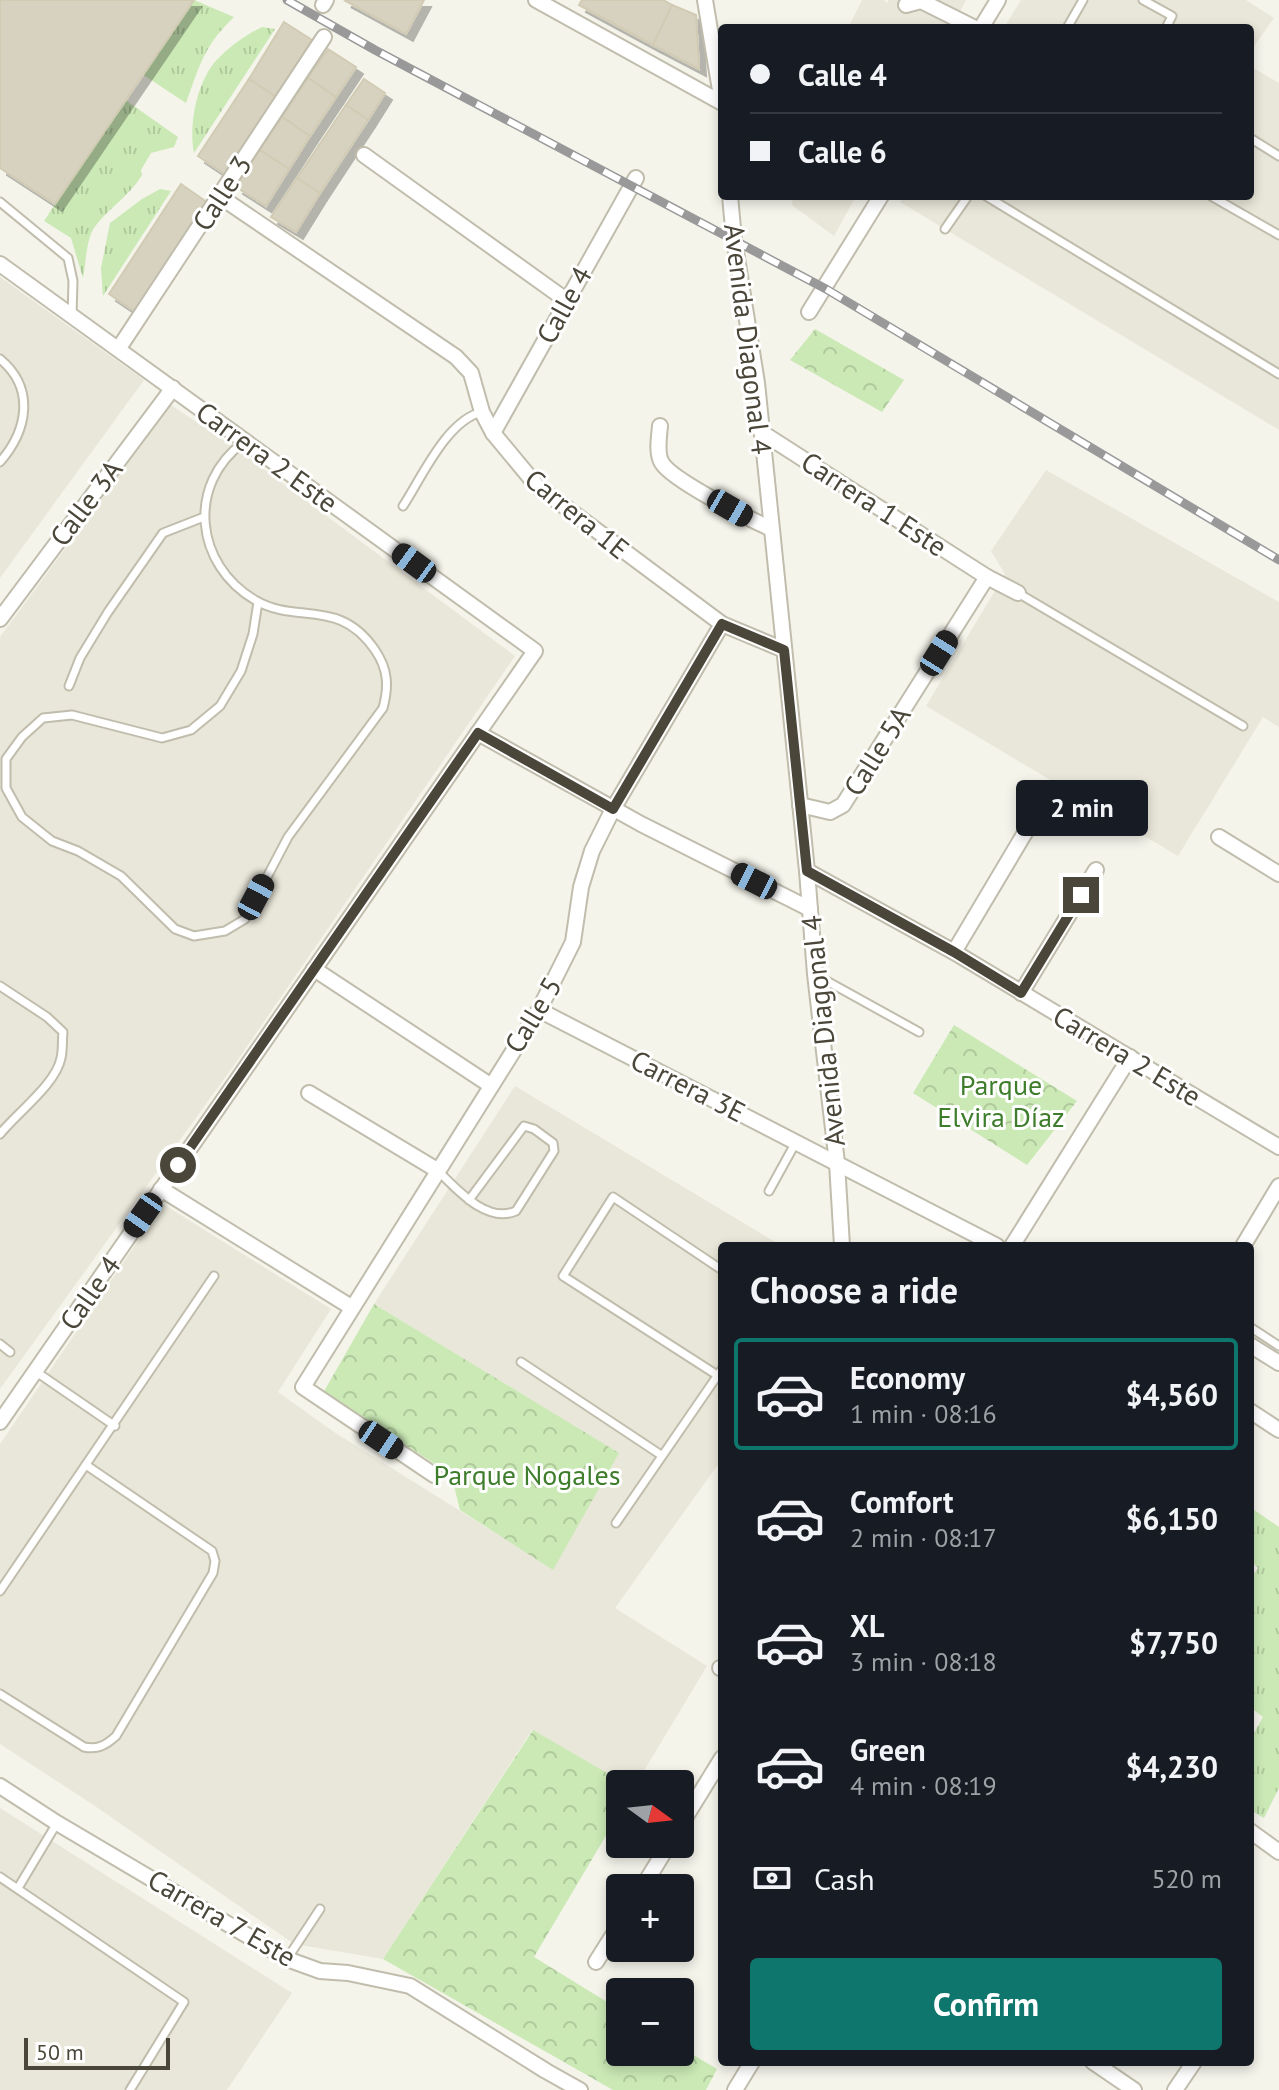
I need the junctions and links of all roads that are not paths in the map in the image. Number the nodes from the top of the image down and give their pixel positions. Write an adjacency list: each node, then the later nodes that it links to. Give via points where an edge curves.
1 (536, 0): 13 (street)
2 (705, 0): 12 (street)
3 (998, 0): 8 (street)
4 (1083, 0): 9 (lane)
5 (1143, 0): 10 (lane, via 1172,16)
6 (906, 5): 7 (street, via 921,1)
7 (967, 24)
8 (983, 24)
9 (1069, 24)
10 (1168, 24)
11 (324, 37): 18 (street, Calle 3)
12 (718, 81)
13 (718, 98)
14 (1254, 140): 16 (lane)
15 (364, 155): 28 (street)
16 (1279, 156)
17 (636, 178): 28 (street, Calle 4)
18 (219, 196): 31 (street, Calle 3); 35 (street, Carrera 1E, via 456,357 471,373)
19 (731, 200): 37 (street, Avenida Diagonal 4)
20 (879, 200): 29 (street)
21 (965, 200): 25 (lane)
22 (993, 200): 33 (lane)
23 (1218, 200): 26 (lane)
24 (0, 202): 30 (lane, via 68,258)
25 (945, 229)
26 (1279, 235)
27 (0, 264): 30 (street, Carrera 2 Este)
28 (566, 300): 38 (street, Calle 4)
29 (809, 312)
30 (72, 316): 31 (street, Carrera 2 Este)
31 (119, 348): 34 (street, Carrera 2 Este)
32 (0, 359): 40 (lane, via 22,391 26,412 18,438)
33 (1279, 374)
34 (173, 388): 39 (street, Carrera 2 Este); 47 (street, Calle 3A)
35 (482, 412): 38 (street, Carrera 1E); 41 (lane, via 449,432)
36 (660, 426): 43 (street, via 661,462)
37 (761, 432): 43 (street, Avenida Diagonal 4); 44 (street, Carrera 1 Este)
38 (493, 433): 48 (street, Carrera 1E, via 537,486)
39 (245, 441): 42 (lane, via 210,482); 50 (street, Carrera 2 Este)
40 (0, 462)
41 (403, 506)
42 (204, 517): 46 (lane, via 224,575); 51 (lane, via 163,533 108,612)
43 (770, 528): 49 (street, Avenida Diagonal 4)
44 (987, 577): 45 (street, Carrera 1 Este); 54 (street, Calle 5A, via 843,805 830,812)
45 (1018, 593): 52 (lane)
46 (258, 602): 46 (lane, via 348,623 382,660 389,686 383,708 288,837 245,919 225,931 194,936 175,929 121,876 52,841 22,817 6,788 6,759 43,718 72,715 162,738 191,730 220,706 241,671)
47 (0, 619)
48 (722, 624): 49 (street, Carrera 1E); 55 (street, Calle 5)
49 (784, 650): 54 (street, Avenida Diagonal 4)
50 (535, 651): 53 (street, Calle 4)
51 (69, 686)
52 (1243, 726)
53 (478, 733): 55 (street); 63 (street, Calle 4)
54 (800, 805): 59 (street, Avenida Diagonal 4)
55 (613, 809): 61 (street); 67 (street, Calle 5, via 581,887 573,942)
56 (1035, 816): 62 (street)
57 (1219, 837): 60 (street)
58 (1096, 870): 66 (street)
59 (807, 871): 61 (street, Avenida Diagonal 4); 62 (street, Carrera 2 Este)
60 (1279, 874)
61 (810, 909): 64 (street, Avenida Diagonal 4)
62 (954, 952): 66 (street, Carrera 2 Este)
63 (314, 969): 70 (street); 78 (street, Calle 4)
64 (815, 974): 68 (lane); 75 (street, Avenida Diagonal 4)
65 (0, 986): 72 (lane, via 63,1032 61,1060 48,1085)
66 (1021, 993): 69 (street, Carrera 2 Este)
67 (539, 1010): 70 (street, Calle 5); 73 (street, Carrera 3E)
68 (919, 1032)
69 (1130, 1057): 74 (street, Carrera 2 Este); 83 (street)
70 (490, 1085): 76 (street, Calle 5)
71 (309, 1093): 76 (street)
72 (0, 1134)
73 (796, 1142): 75 (street, Carrera 3E); 79 (lane)
74 (1279, 1147)
75 (837, 1163): 81 (street, Avenida Diagonal 4); 82 (street, Carrera 3E)
76 (437, 1170): 80 (lane); 87 (street, Calle 5)
77 (1279, 1186): 84 (street)
78 (161, 1189): 87 (street); 95 (street, Calle 4)
79 (769, 1191)
80 (469, 1200): 80 (lane, via 524,1126 553,1143 554,1151 516,1211 505,1216)
81 (842, 1242)
82 (989, 1242)
83 (1014, 1242)
84 (1245, 1242)
85 (718, 1267): 96 (lane, via 613,1197 563,1276)
86 (214, 1276): 100 (lane)
87 (351, 1307): 104 (street, Calle 5, via 303,1387)
88 (1254, 1330): 90 (lane)
89 (0, 1344): 92 (lane)
90 (1279, 1346)
91 (1254, 1347): 94 (street)
92 (10, 1352)
93 (521, 1362): 102 (lane)
94 (1279, 1363)
95 (35, 1371): 99 (street, Calle 4); 100 (lane)
96 (718, 1371)
97 (718, 1375): 102 (lane)
98 (1254, 1414): 101 (street)
99 (0, 1422)
100 (115, 1426): 103 (lane)
101 (1279, 1430)
102 (661, 1455): 105 (lane)
103 (86, 1465): 106 (lane); 107 (lane, via 212,1551 213,1573 108,1744 84,1747)
104 (434, 1475)
105 (616, 1523)
106 (0, 1591)
107 (0, 1694)
108 (718, 1764): 110 (street)
109 (0, 1786): 111 (street, Carrera 7 Este)
110 (694, 1803)
111 (57, 1823): 115 (lane); 118 (street, Carrera 7 Este)
112 (1254, 1834): 113 (street)
113 (1279, 1852)
114 (0, 1877): 115 (lane)
115 (18, 1888): 123 (lane, via 184,2002)
116 (320, 1909): 118 (lane)
117 (606, 1946): 119 (street)
118 (287, 1959): 124 (street, Carrera 7 Este, via 320,1971 410,1986)
119 (596, 1962)
120 (750, 2066): 125 (street)
121 (1099, 2066): 126 (street)
122 (1191, 2066): 127 (street)
123 (130, 2090)
124 (580, 2090)
125 (735, 2090)
126 (1134, 2090)
127 (1175, 2090)

